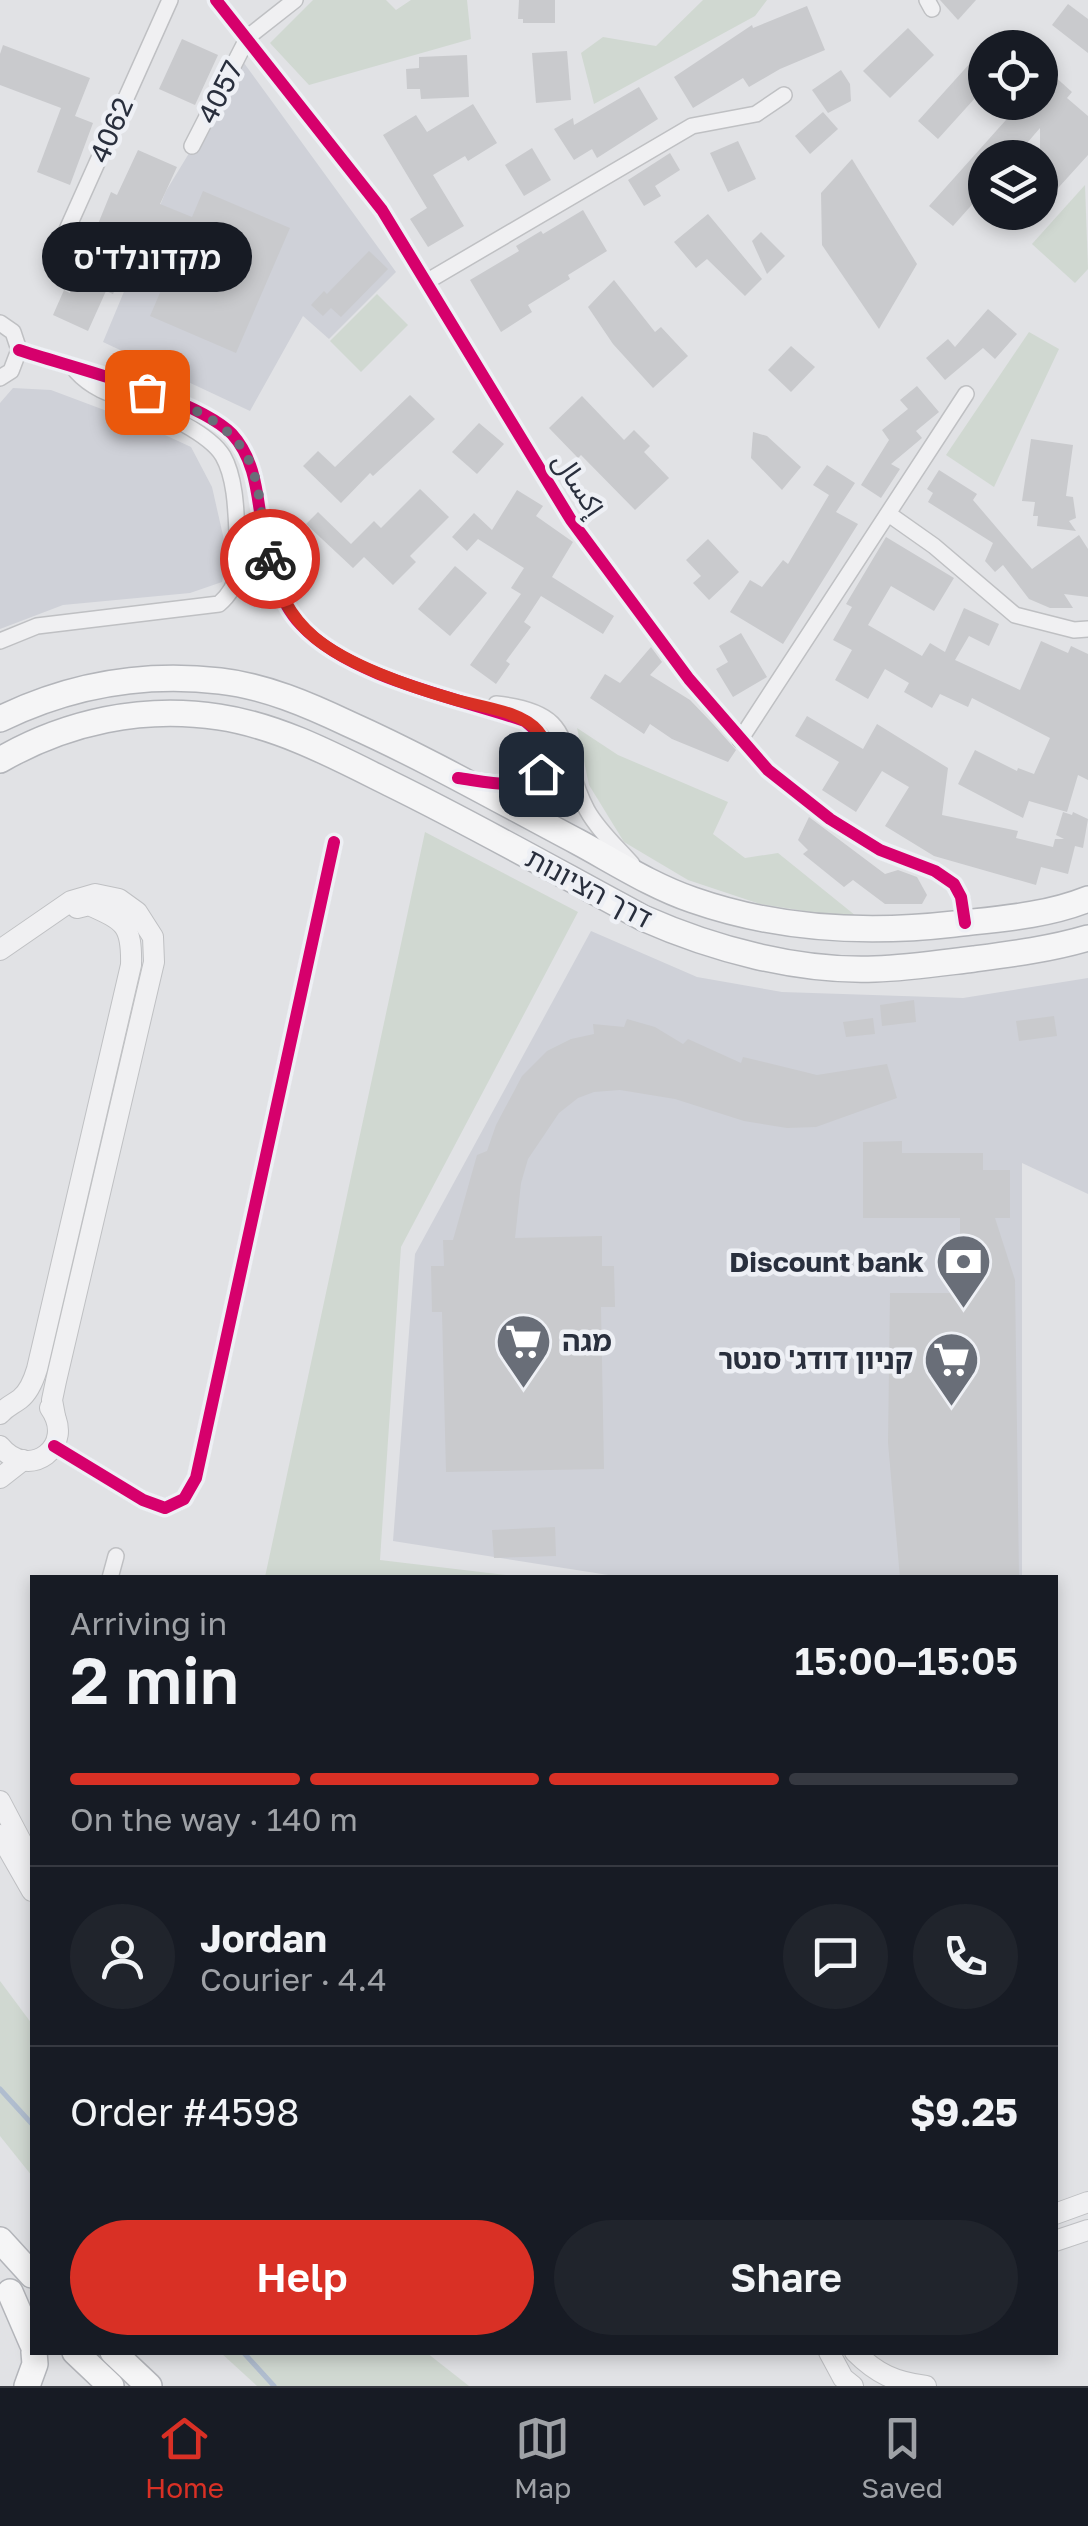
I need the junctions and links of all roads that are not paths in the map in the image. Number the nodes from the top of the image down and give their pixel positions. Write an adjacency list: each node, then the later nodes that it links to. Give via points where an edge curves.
1 (170, 0): 7 (street, 4062)
2 (216, 0): 4 (street, إكسال)
3 (295, 0): 4 (street, 4057)
4 (248, 38): 6 (street, 4057); 8 (street, إكسال, via 382,210)
5 (784, 96): 8 (street, via 756,114 692,126)
6 (192, 146)
7 (53, 261)
8 (426, 282): 19 (street, إكسال, via 571,520)
9 (0, 323): 10 (street, via 13,332)
10 (19, 350): 11 (street); 12 (street, via 11,371)
11 (73, 368): 16 (street, via 90,387 166,416 222,455 232,482 240,568 234,591 219,604 37,626); 17 (street, via 184,404 231,434 254,473 280,596 299,623 345,656)
12 (0, 378)
13 (966, 394): 14 (street)
14 (890, 515): 15 (street, via 1015,615); 19 (street)
15 (1088, 629)
16 (0, 641)
17 (452, 699): 21 (street, via 525,721 546,749 541,774 529,781); 23 (street, via 518,706 552,721 588,812)
18 (0, 719): 21 (highway, דרך הציונות, via 97,684 224,681 310,706)
19 (740, 740): 26 (street, إكسال, via 830,819 954,884)
20 (0, 760): 27 (highway, דרך הציונות, via 104,719 218,717 355,766 644,918 730,949 871,969)
21 (458, 778): 23 (highway, דרך הציונות)
22 (334, 842): 33 (street, via 196,1478 184,1499 166,1508)
23 (645, 878): 26 (highway, דרך הציונות, via 690,899 783,922 881,929)
24 (1088, 899): 26 (highway, דרך הציונות)
25 (51, 916): 28 (street); 29 (street, via 89,905 118,918 132,936 131,966 37,1369); 31 (street, via 71,900 96,894 119,899 153,937 154,962 56,1381)
26 (965, 923)
27 (1088, 942)
28 (0, 950)
29 (20, 1399): 30 (street); 31 (street, via 41,1402)
30 (0, 1414)
31 (55, 1416): 33 (street)
32 (0, 1446): 34 (street)
33 (54, 1446): 34 (street, via 39,1459)
34 (22, 1460): 35 (street)
35 (0, 1478)
36 (116, 1556): 37 (street)
37 (111, 1575)
38 (0, 1801): 40 (street)
39 (0, 1835): 41 (street)
40 (30, 1858)
41 (30, 1888)
42 (1088, 2202): 43 (street)
43 (1058, 2213)
44 (1088, 2230): 46 (street)
45 (0, 2240): 47 (highway)
46 (1058, 2240)
47 (30, 2274)
48 (5, 2286): 49 (highway); 50 (highway)
49 (30, 2312)
50 (30, 2340)
51 (34, 2355): 58 (highway)
52 (77, 2355): 59 (highway)
53 (116, 2355): 60 (highway)
54 (831, 2355): 61 (street)
55 (858, 2355): 57 (street)
56 (870, 2355): 57 (street)
57 (877, 2374): 62 (street)
58 (27, 2386)
59 (111, 2386)
60 (150, 2386)
61 (853, 2386)
62 (926, 2386)

